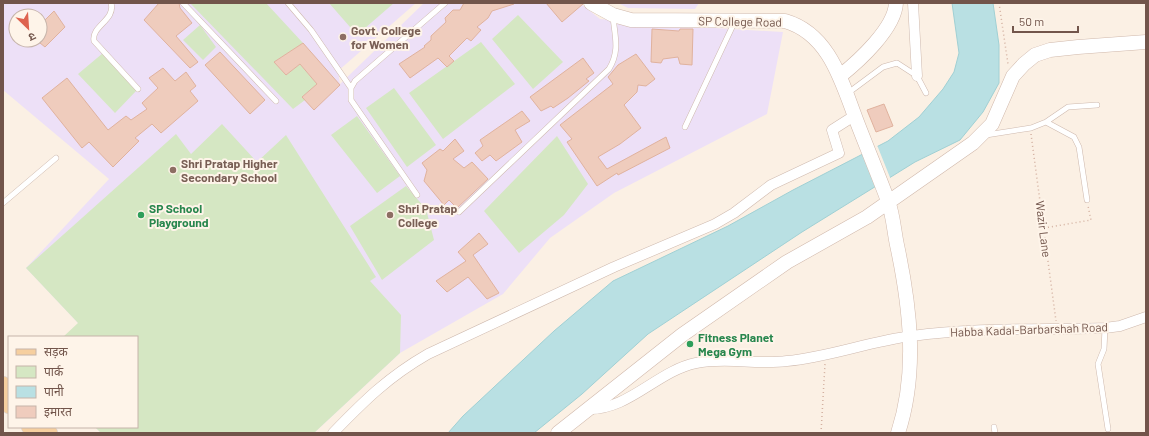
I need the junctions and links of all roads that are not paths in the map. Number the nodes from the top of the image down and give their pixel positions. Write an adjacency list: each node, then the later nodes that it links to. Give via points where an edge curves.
1 (111, 3): 14 (lane, via 110,14 96,31 93,39)
2 (183, 3): 17 (lane)
3 (288, 3): 13 (lane, via 311,30)
4 (445, 3): 13 (lane, via 355,81)
5 (591, 3): 8 (street, SP College Road)
6 (896, 3): 11 (street, via 890,22 854,64)
7 (913, 3): 12 (street)
8 (613, 15): 9 (street, SP College Road, via 631,20); 28 (lane, via 617,48 609,69)
9 (736, 20): 11 (street, SP College Road, via 785,21 811,32); 21 (lane)
10 (1146, 42): 22 (street, via 1050,50 1035,55 1013,76 998,114)
11 (840, 76): 16 (street, SP College Road)
12 (918, 76): 15 (lane); 16 (lane, via 903,66 891,64 883,67)
13 (351, 88): 24 (lane, via 351,100)
14 (138, 89)
15 (926, 93)
16 (847, 94): 19 (street, SP College Road)
17 (276, 101)
18 (1097, 105): 20 (lane, via 1068,107)
19 (854, 116): 25 (street, SP College Road); 36 (street, via 832,130 839,153 771,185 715,224 607,270 428,354 372,393)
20 (1046, 122): 22 (lane, via 1030,128); 26 (lane, via 1077,140)
21 (685, 127)
22 (982, 136): 25 (street)
23 (56, 158): 27 (lane)
24 (416, 195)
25 (886, 197): 31 (street, SP College Road, via 904,276); 32 (street, via 849,228 787,262 682,335)
26 (1087, 200)
27 (3, 203)
28 (460, 212)
29 (1146, 317): 30 (street, Habba Kadal-Barbarshah Road)
30 (1105, 328): 31 (street, Habba Kadal-Barbarshah Road, via 965,330); 34 (lane, via 1104,349 1098,364)
31 (910, 336): 32 (street, Habba Kadal-Barbarshah Road, via 826,356 771,362 698,363 674,371 607,408); 37 (street, SP College Road, via 908,387)
32 (587, 409): 35 (street)
33 (994, 427): 38 (lane)
34 (1108, 429)
35 (567, 431)
36 (333, 433)
37 (898, 433)
38 (995, 433)

